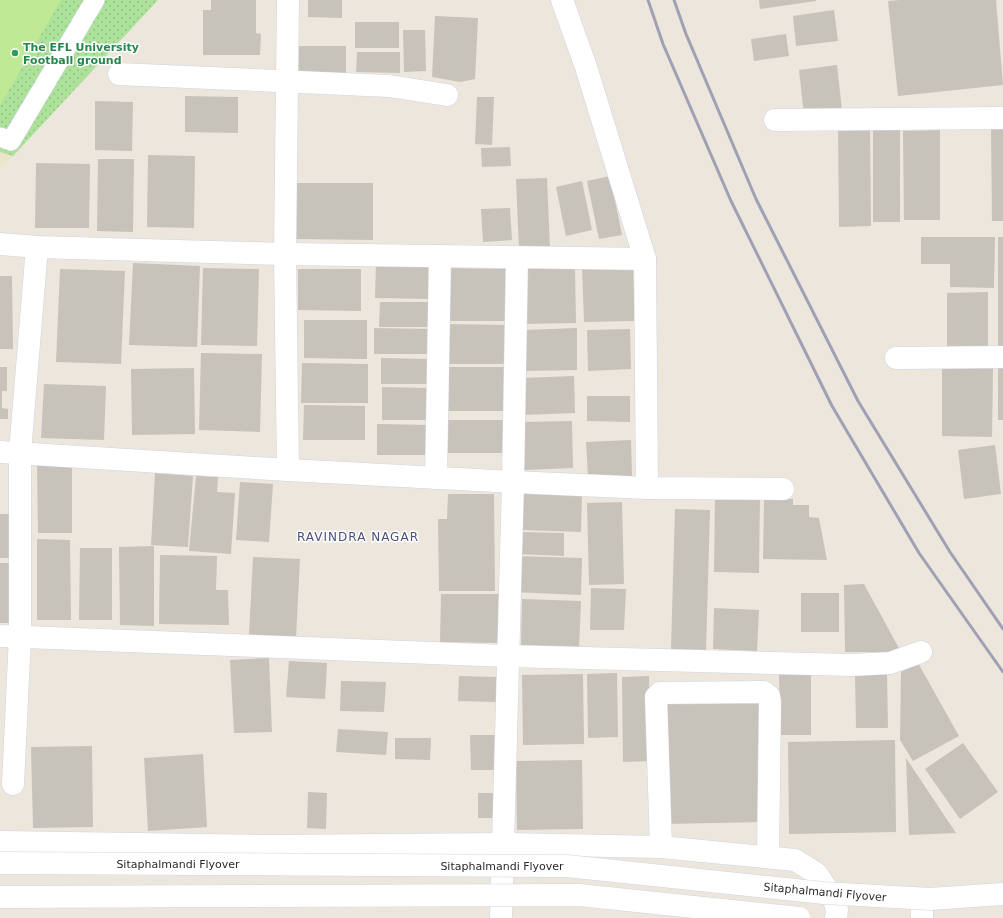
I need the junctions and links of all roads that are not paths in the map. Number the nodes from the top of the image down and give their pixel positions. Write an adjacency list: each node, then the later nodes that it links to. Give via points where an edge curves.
1 (95, 0): 9 (lane, via 11,141)
2 (288, 0): 5 (street)
3 (562, 0): 15 (street, via 586,66)
4 (119, 74): 5 (street)
5 (287, 82): 6 (street, via 389,86); 12 (street)
6 (447, 95)
7 (1003, 118): 8 (street)
8 (775, 120)
9 (0, 137)
10 (0, 244): 11 (street)
11 (37, 247): 12 (street); 18 (street)
12 (285, 254): 13 (street); 19 (street)
13 (440, 256): 14 (street); 20 (street)
14 (517, 258): 15 (street); 21 (street)
15 (645, 259): 22 (street)
16 (1003, 357): 17 (street)
17 (896, 358)
18 (10, 452): 19 (street); 24 (street)
19 (288, 470): 20 (street)
20 (436, 478): 21 (street)
21 (513, 482): 22 (street); 26 (street)
22 (647, 488): 23 (street)
23 (783, 489)
24 (10, 636): 26 (street); 27 (street)
25 (921, 652): 26 (street, via 890,663 852,665)
26 (507, 656): 29 (street)
27 (13, 784)
28 (0, 842): 29 (street, via 270,846)
29 (503, 844): 30 (street); 36 (street)
30 (661, 847): 31 (street); 31 (street, via 656,697 660,693 764,692 769,696 770,702)
31 (768, 857): 38 (street, via 795,860 816,873 834,898)
32 (0, 863): 35 (street, Sitaphalmandi Flyover, bridge, via 567,866 824,893)
33 (1003, 894): 35 (street, Sitaphalmandi Flyover, bridge)
34 (0, 897): 37 (street, bridge, via 579,895)
35 (922, 908)
36 (501, 918)
37 (799, 918)
38 (836, 918)

